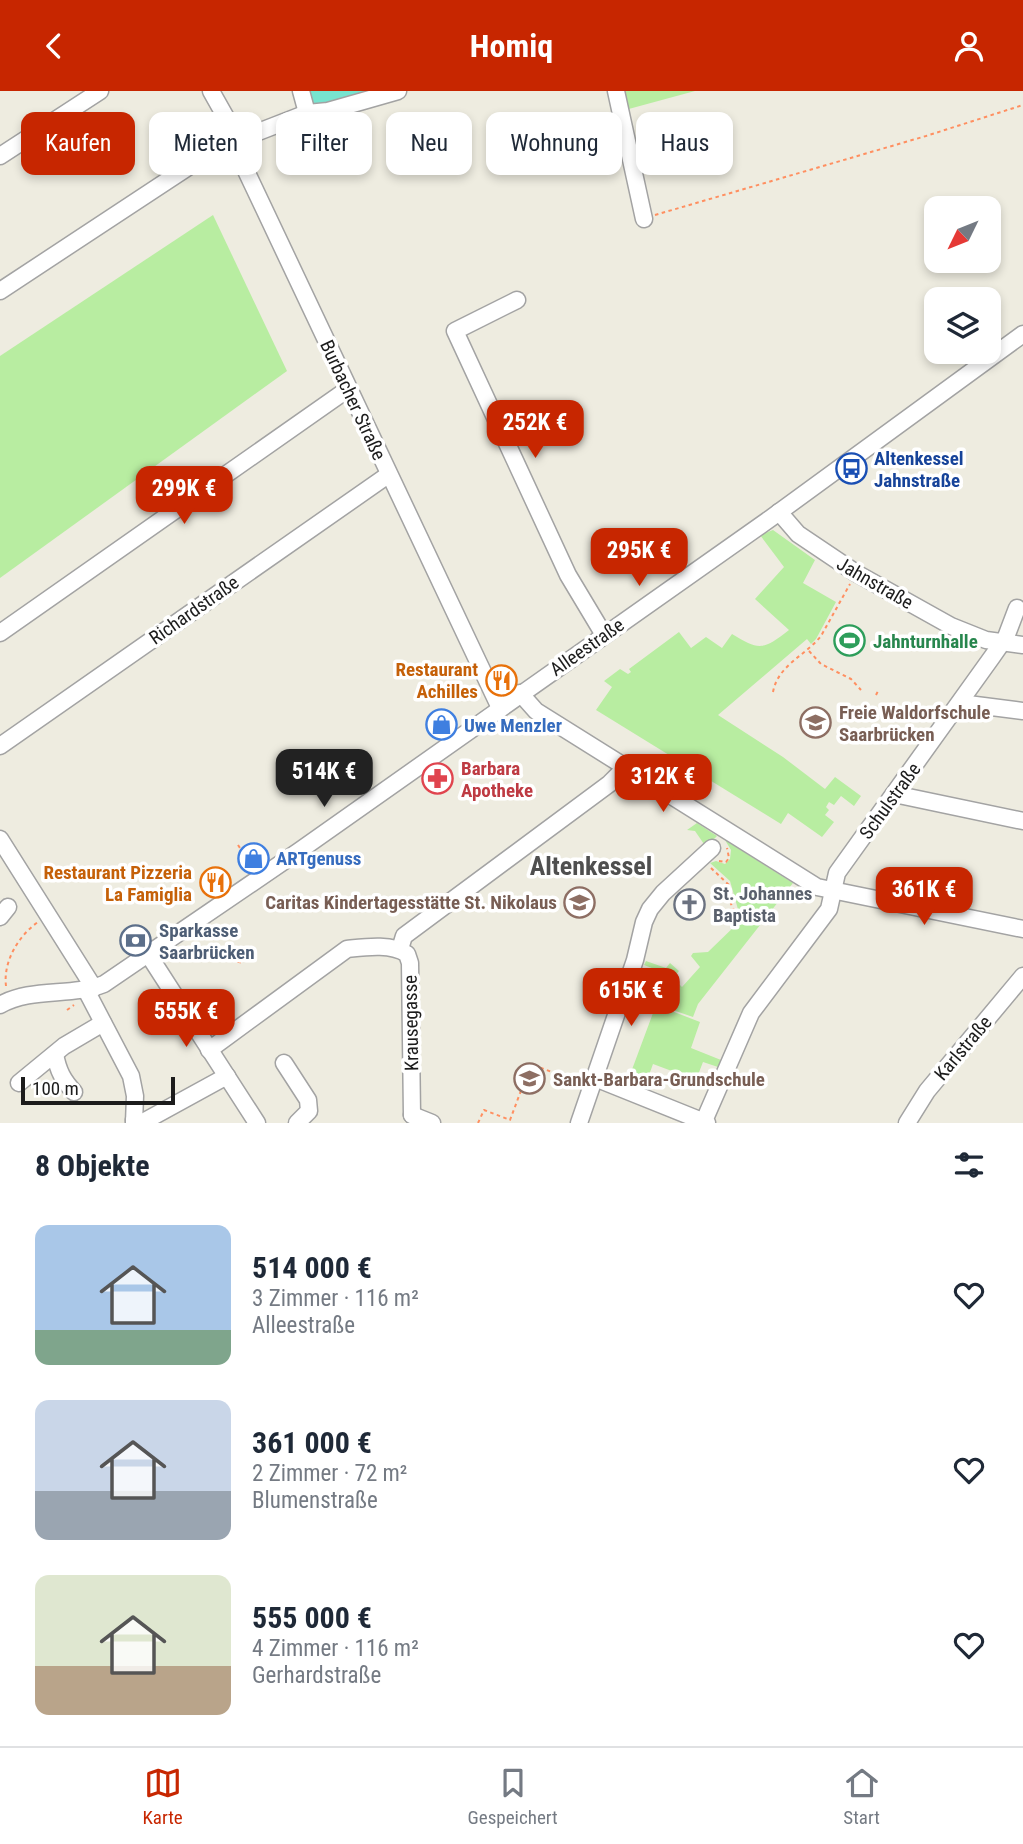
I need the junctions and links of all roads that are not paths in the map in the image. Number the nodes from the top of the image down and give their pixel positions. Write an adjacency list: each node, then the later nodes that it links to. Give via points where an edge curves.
1 (100, 91): 9 (street)
2 (211, 91): 6 (street, Burbacher Straße)
3 (301, 91): 7 (street)
4 (398, 91): 8 (street)
5 (616, 91): 12 (street)
6 (223, 112)
7 (307, 112)
8 (318, 112)
9 (0, 156)
10 (176, 175): 13 (street)
11 (248, 175): 16 (street, Burbacher Straße)
12 (644, 219)
13 (0, 291)
14 (517, 300): 21 (street, via 454,331 568,575)
15 (1023, 334): 18 (street, Alleestraße)
16 (348, 389): 17 (street, Burbacher Straße); 20 (street)
17 (388, 475): 26 (street, Burbacher Straße); 28 (street, Richardstraße)
18 (779, 512): 21 (street, Alleestraße); 22 (street, Jahnstraße, via 798,534 856,573 951,626)
19 (1017, 608): 22 (street, Schulstraße)
20 (0, 633)
21 (604, 635): 24 (street, Alleestraße)
22 (1002, 643): 23 (street, Jahnstraße); 25 (street, Schulstraße)
23 (1023, 645)
24 (520, 693): 26 (street, Alleestraße); 29 (street, via 536,711)
25 (960, 703): 27 (street); 30 (street, Schulstraße)
26 (500, 708): 37 (street, Alleestraße)
27 (1023, 711)
28 (0, 746)
29 (625, 768): 34 (street, via 817,887); 36 (street, via 404,936)
30 (894, 795): 31 (street); 34 (street, Schulstraße, via 837,873)
31 (1023, 821)
32 (0, 839): 39 (street)
33 (712, 848): 46 (street, via 650,909)
34 (833, 889): 35 (street); 51 (street, Schulstraße, via 830,909 751,1013)
35 (1023, 929)
36 (400, 949): 42 (street, Krausegasse, via 347,949); 49 (street, Krausegasse, via 410,963)
37 (148, 954): 39 (street, Alleestraße); 42 (street)
38 (1023, 976): 56 (street, Karlstraße, via 927,1091)
39 (90, 989): 40 (street); 41 (street)
40 (4, 1003)
41 (103, 1023): 43 (street); 50 (street, via 131,1076)
42 (209, 1050): 45 (street)
43 (55, 1054): 47 (street); 48 (street, via 58,1070)
44 (284, 1063): 53 (street, via 308,1100 309,1111)
45 (227, 1076): 50 (street, via 143,1122); 52 (street)
46 (594, 1082): 51 (street); 55 (street)
47 (19, 1083)
48 (74, 1092)
49 (406, 1119): 54 (street)
50 (134, 1122)
51 (705, 1122)
52 (257, 1123)
53 (297, 1123)
54 (432, 1123)
55 (579, 1123)
56 (907, 1123)

